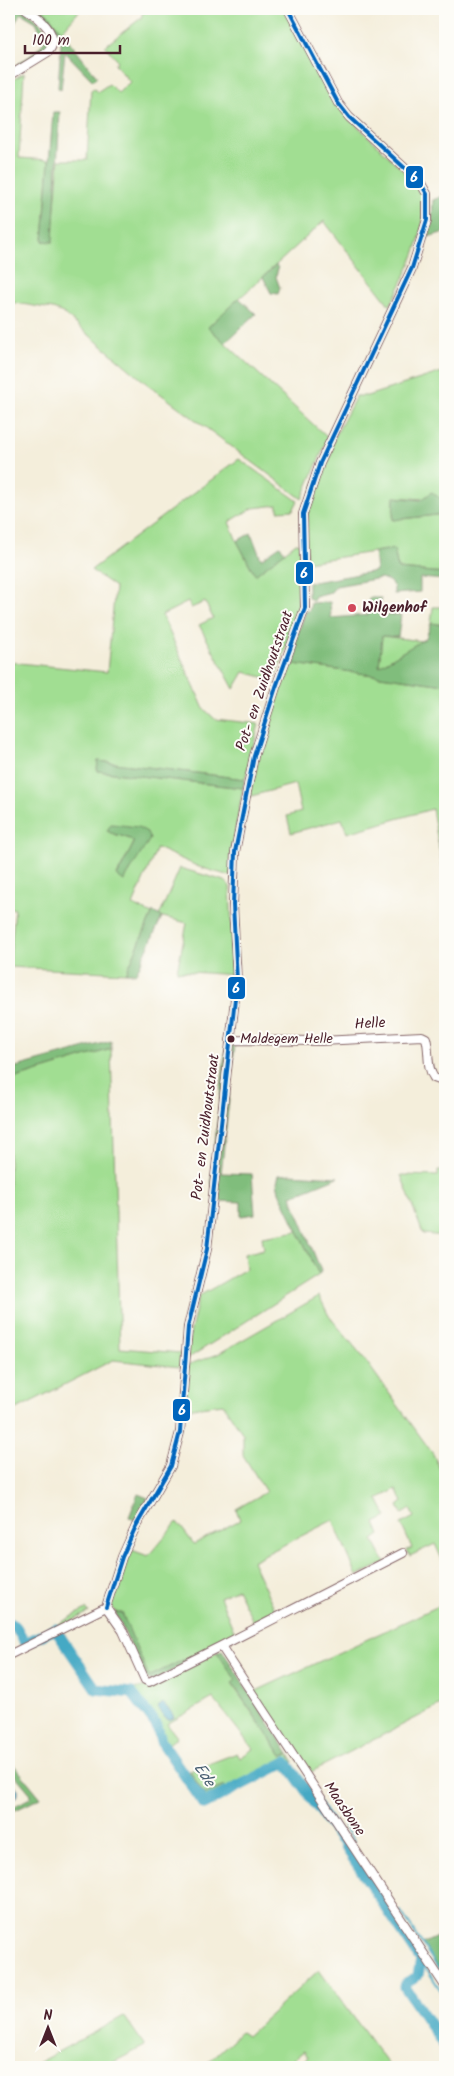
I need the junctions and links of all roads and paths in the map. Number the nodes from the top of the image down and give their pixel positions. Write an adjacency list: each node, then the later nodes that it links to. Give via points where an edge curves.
1 (26, 9): 3 (street, via 47,28 52,37 52,47)
2 (288, 9): 4 (street, Pot- en Zuidhoutstraat, via 338,103 420,182 427,194 428,206 412,268 323,456 306,503 302,532 305,608 254,756 235,852 233,905 238,967)
3 (9, 76)
4 (230, 1040): 5 (street, Helle, via 321,1041 422,1036 428,1044 430,1072 434,1078); 7 (street, Pot- en Zuidhoutstraat, via 206,1250 188,1327 177,1449 122,1557)
5 (445, 1082)
6 (403, 1553): 8 (street)
7 (106, 1607): 8 (street, via 123,1631 145,1680 149,1682); 9 (street)
8 (221, 1646): 10 (street, Maasbone)
9 (9, 1655)
10 (445, 1986)

